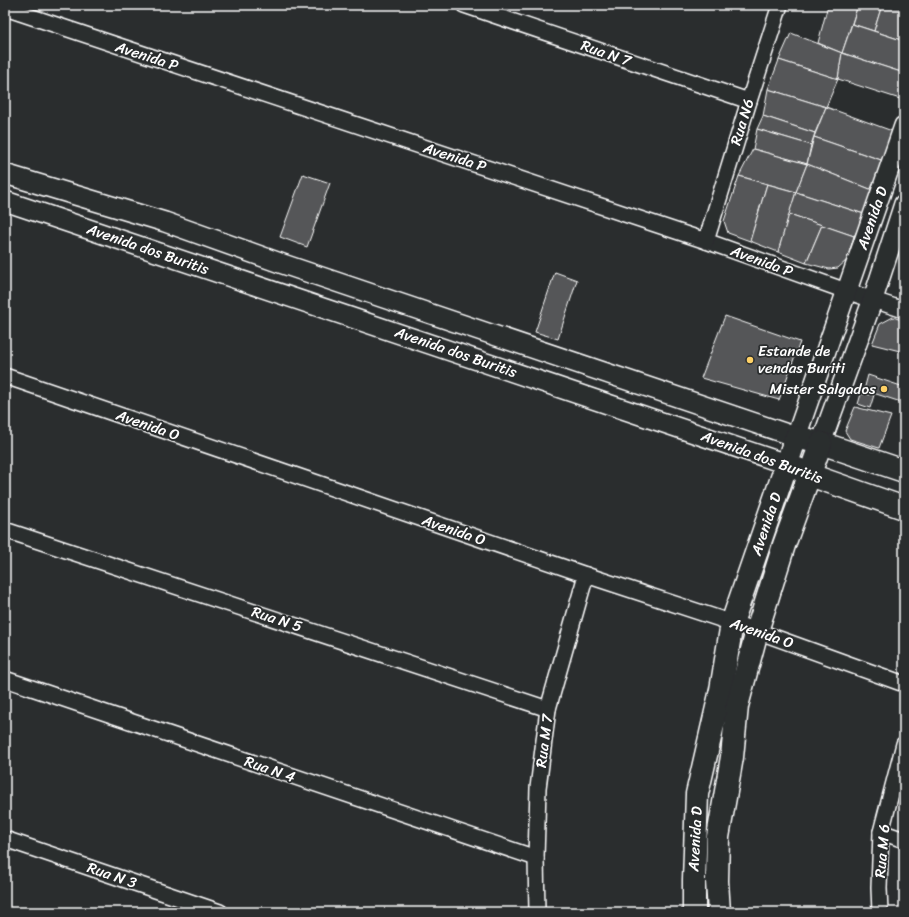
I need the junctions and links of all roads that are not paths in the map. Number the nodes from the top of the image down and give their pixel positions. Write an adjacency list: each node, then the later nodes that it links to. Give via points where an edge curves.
1 (464, 5): 4 (street, Rua N 7)
2 (780, 5): 4 (street, Rua N6)
3 (5, 8): 9 (street, Avenida P)
4 (749, 101): 9 (street, Rua N6)
5 (904, 126): 10 (street, Avenida D)
6 (5, 174): 14 (street, Avenida dos Buritis, via 165,222)
7 (5, 201): 16 (street, Avenida dos Buritis)
8 (904, 204): 11 (street, Avenida D)
9 (706, 240): 10 (street, Avenida P)
10 (846, 291): 11 (street, Avenida P); 14 (street, Avenida D)
11 (873, 299): 12 (street, Avenida P); 15 (street, Avenida D)
12 (904, 310)
13 (5, 376): 21 (street, Avenida O)
14 (796, 437): 15 (main road, Avenida dos Buritis); 16 (main road, Avenida D)
15 (821, 443): 17 (main road, Avenida dos Buritis); 18 (main road, Avenida D)
16 (786, 464): 18 (main road, Avenida dos Buritis); 22 (main road, Avenida D)
17 (904, 471)
18 (810, 475): 19 (main road, Avenida dos Buritis); 23 (main road, Avenida D)
19 (904, 508)
20 (5, 530): 26 (street, Rua N 5)
21 (586, 575): 22 (street, Avenida O); 26 (street, Rua M 7)
22 (732, 623): 23 (street, Avenida O); 34 (main road, Avenida D, via 721,690 697,794)
23 (757, 631): 25 (street, Avenida O); 35 (main road, Avenida D, via 737,706 732,757 718,837)
24 (5, 679): 31 (street, Rua N 4)
25 (904, 684)
26 (548, 708): 31 (street, Rua M 7, via 538,788)
27 (904, 744): 28 (street, Rua M 6)
28 (881, 832): 30 (street); 36 (street, Rua M 6)
29 (5, 839): 32 (street, Rua N 3)
30 (904, 840)
31 (536, 858): 33 (street, Rua M 7)
32 (220, 912)
33 (537, 912)
34 (694, 912)
35 (719, 912)
36 (880, 912)

